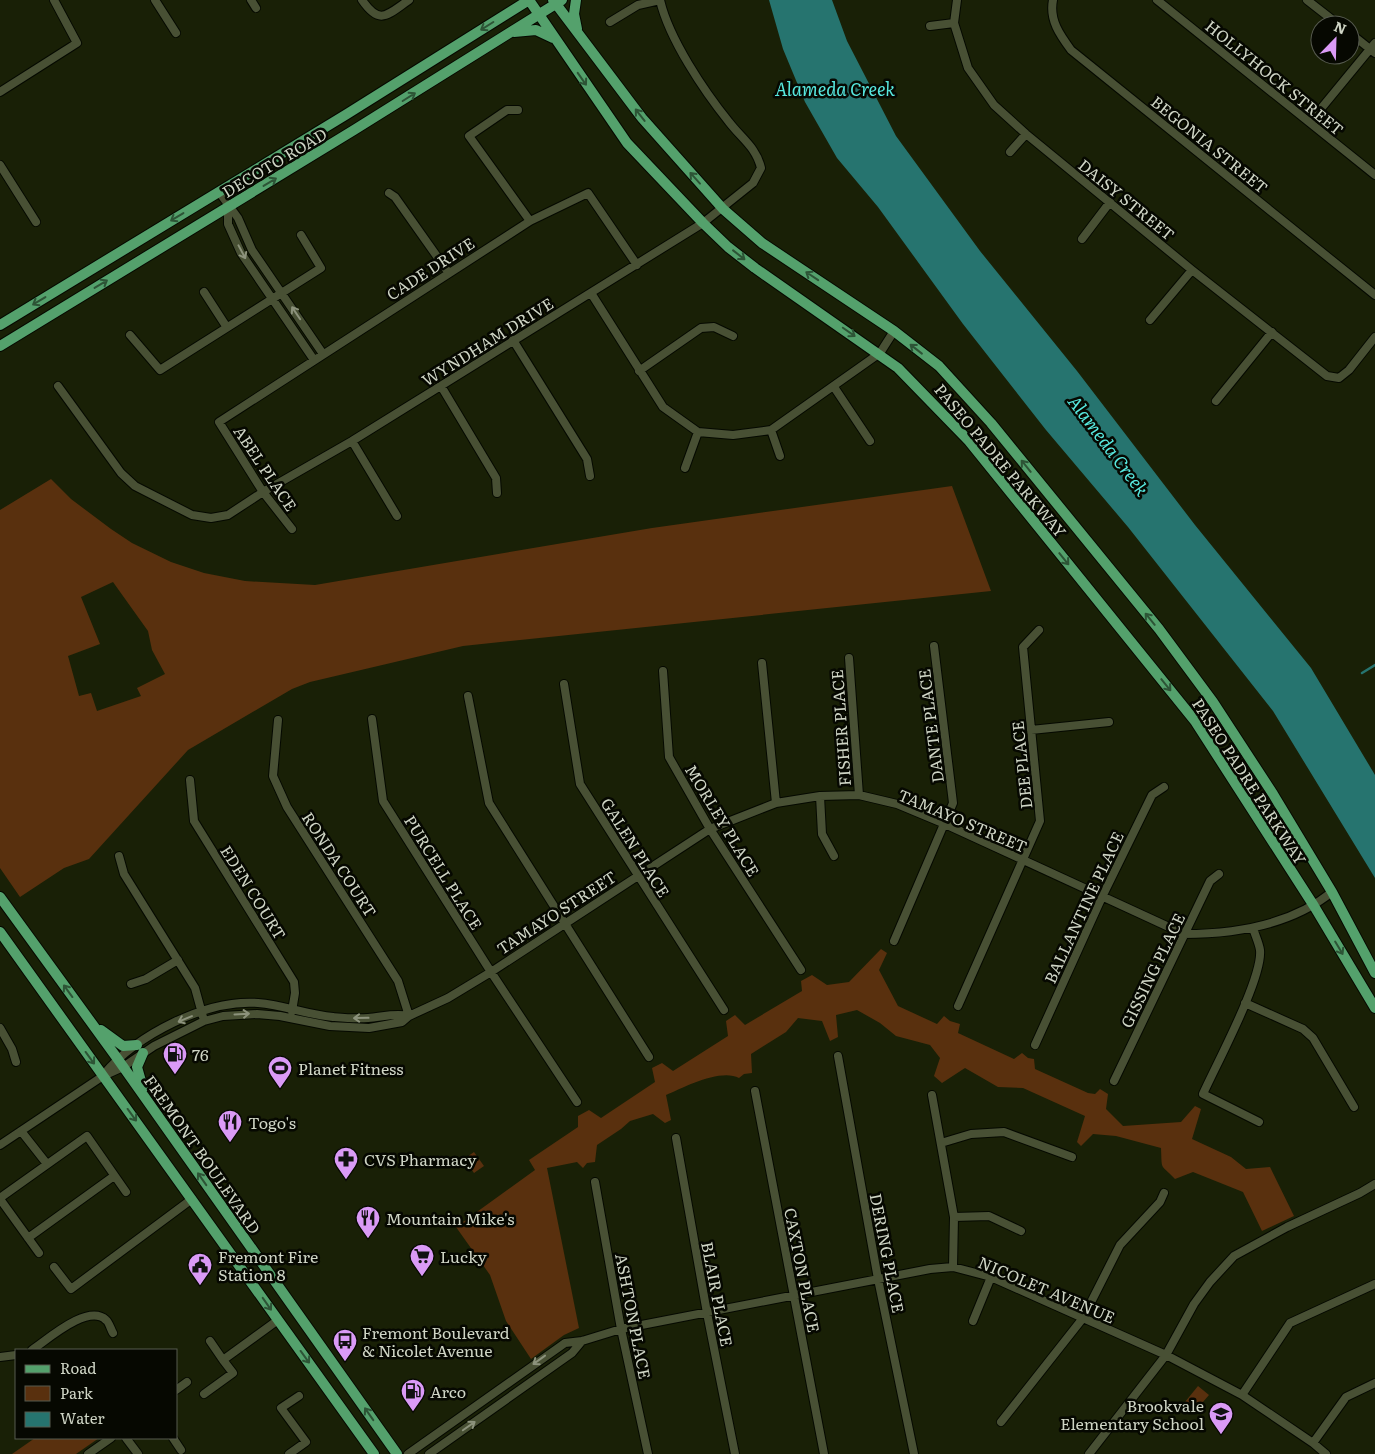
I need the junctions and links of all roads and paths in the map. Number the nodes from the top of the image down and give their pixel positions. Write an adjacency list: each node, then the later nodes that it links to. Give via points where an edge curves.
1 (54, 0): 28 (street, via 77,43)
2 (155, 0): 23 (street)
3 (251, 0): 15 (street)
4 (362, 0): 5 (street, via 377,17 385,16)
5 (409, 0)
6 (511, 0): 16 (main road)
7 (529, 0): 16 (main road, DECOTO ROAD); 17 (main road, PASEO PADRE PARKWAY)
8 (576, 0): 22 (main road, via 574,14)
9 (660, 0): 19 (street, via 638,5); 39 (street, WYNDHAM DRIVE, via 665,22 712,101 758,154 761,168 753,183)
10 (957, 0): 20 (street, DAISY STREET)
11 (1053, 0): 51 (street, BEGONIA STREET, via 1054,22 1072,50)
12 (1157, 0): 30 (street, HOLLYHOCK STREET)
13 (1307, 0): 18 (street)
14 (557, 1): 17 (main road, DECOTO ROAD); 22 (main road, PASEO PADRE PARKWAY)
15 (256, 8)
16 (506, 15): 35 (main road, DECOTO ROAD, one-way to 35)
17 (538, 15): 24 (main road, DECOTO ROAD); 25 (main road, PASEO PADRE PARKWAY)
18 (1326, 15)
19 (610, 22)
20 (954, 23): 21 (street); 31 (street, DAISY STREET, via 968,68 994,105)
21 (930, 26)
22 (578, 32): 39 (main road, PASEO PADRE PARKWAY, one-way to 22, via 642,118)
23 (176, 33)
24 (508, 34): 25 (main road, via 536,30); 38 (main road, DECOTO ROAD, one-way to 24)
25 (555, 39): 42 (main road, PASEO PADRE PARKWAY, one-way to 42, via 627,143)
26 (1360, 40): 27 (street)
27 (1373, 48): 30 (street)
28 (0, 92)
29 (518, 110): 40 (street, via 507,110 469,136)
30 (1310, 122): 34 (street, HOLLYHOCK STREET)
31 (1026, 134): 32 (street); 37 (street, DAISY STREET)
32 (1010, 152)
33 (0, 166): 41 (street)
34 (1375, 175)
35 (219, 192): 38 (street); 54 (main road, DECOTO ROAD, one-way to 54)
36 (389, 193): 47 (street, via 396,197)
37 (1110, 202): 44 (street); 46 (street, DAISY STREET)
38 (228, 207): 49 (street, via 238,218 252,250); 52 (street, one-way to 52, via 228,224 241,253); 62 (main road, DECOTO ROAD, one-way to 38)
39 (723, 209): 42 (street, WYNDHAM DRIVE); 56 (main road, PASEO PADRE PARKWAY, one-way to 39, via 762,243)
40 (530, 221): 45 (street, CADE DRIVE, via 588,193); 47 (street, CADE DRIVE)
41 (36, 222)
42 (703, 223): 45 (street, WYNDHAM DRIVE); 63 (main road, PASEO PADRE PARKWAY, one-way to 63, via 755,268)
43 (301, 234): 49 (street, via 321,268)
44 (1082, 239)
45 (637, 265): 50 (street, WYNDHAM DRIVE)
46 (1192, 270): 53 (street); 57 (street, DAISY STREET)
47 (448, 272): 64 (street, CADE DRIVE)
48 (204, 292): 55 (street)
49 (282, 292): 52 (street); 64 (street, one-way to 49)
50 (591, 293): 61 (street, WYNDHAM DRIVE); 66 (street)
51 (1375, 295)
52 (273, 298): 55 (street); 65 (street)
53 (1150, 320)
54 (0, 325)
55 (226, 326): 58 (street, via 160,370)
56 (894, 331): 63 (street); 106 (main road, PASEO PADRE PARKWAY, one-way to 56, via 1229,727 1159,629 991,423 939,366)
57 (1272, 332): 60 (street, DAISY STREET, via 1327,376 1339,378); 70 (street)
58 (130, 335)
59 (733, 336): 66 (street, via 714,327 701,328)
60 (1375, 338)
61 (513, 340): 68 (street, WYNDHAM DRIVE); 78 (street, via 587,459)
62 (0, 346)
63 (880, 353): 69 (street); 109 (main road, PASEO PADRE PARKWAY, one-way to 109, via 926,393 970,441 1196,721)
64 (323, 354): 65 (street, CADE DRIVE)
65 (314, 360): 71 (street, CADE DRIVE)
66 (639, 370): 73 (street, via 663,408)
67 (58, 386): 79 (street, WYNDHAM DRIVE, via 120,473 152,496 192,515 211,518 228,515)
68 (441, 386): 74 (street, WYNDHAM DRIVE); 80 (street, via 496,478)
69 (834, 387): 72 (street); 75 (street)
70 (1216, 401)
71 (219, 422): 79 (street, ABEL PLACE)
72 (771, 430): 73 (street, via 733,435); 76 (street)
73 (698, 432): 77 (street)
74 (352, 441): 79 (street, WYNDHAM DRIVE); 81 (street)
75 (870, 441)
76 (780, 456)
77 (685, 468)
78 (590, 476)
79 (263, 492): 82 (street, ABEL PLACE)
80 (497, 493)
81 (397, 516)
82 (292, 529)
83 (1039, 630): 93 (street, DEE PLACE, via 1023,647)
84 (934, 646): 99 (street, DANTE PLACE, via 953,803)
85 (849, 658): 96 (street, FISHER PLACE)
86 (762, 663): 98 (street)
87 (663, 671): 100 (street, MORLEY PLACE, via 669,756)
88 (564, 684): 105 (street, GALEN PLACE, via 580,784)
89 (468, 696): 110 (street, via 489,803)
90 (372, 719): 117 (street, PURCELL PLACE, via 383,801)
91 (278, 720): 126 (street, RONDA COURT, via 273,776 287,807 398,980)
92 (1109, 722): 93 (street)
93 (1032, 730): 103 (street, DEE PLACE, via 1040,821)
94 (190, 780): 122 (street, EDEN COURT, via 194,821 294,982)
95 (1164, 787): 108 (street, BALLANTINE PLACE, via 1152,795)
96 (859, 795): 97 (street, TAMAYO STREET); 99 (street, TAMAYO STREET, via 897,804)
97 (820, 796): 98 (street, TAMAYO STREET); 102 (street, via 822,834)
98 (776, 803): 100 (street, TAMAYO STREET)
99 (945, 824): 103 (street, TAMAYO STREET); 114 (street, DANTE PLACE)
100 (710, 829): 105 (street, TAMAYO STREET); 116 (street, MORLEY PLACE)
101 (119, 856): 115 (street, via 124,874)
102 (834, 856)
103 (1023, 861): 108 (street, TAMAYO STREET); 121 (street, DEE PLACE)
104 (1219, 874): 113 (street, GISSING PLACE, via 1210,881)
105 (637, 875): 110 (street, TAMAYO STREET); 124 (street, GALEN PLACE)
106 (1332, 892): 109 (street, TAMAYO STREET); 118 (main road, PASEO PADRE PARKWAY)
107 (0, 896): 128 (main road, FREMONT BOULEVARD, one-way to 107)
108 (1102, 897): 113 (street, TAMAYO STREET); 132 (street, BALLANTINE PLACE)
109 (1314, 906): 111 (street, TAMAYO STREET); 123 (main road, PASEO PADRE PARKWAY, one-way to 123)
110 (565, 922): 117 (street, TAMAYO STREET); 135 (street)
111 (1253, 928): 113 (street, TAMAYO STREET, via 1217,934); 120 (street, via 1260,950 1259,967)
112 (0, 932): 138 (main road, one-way to 138)
113 (1184, 934): 139 (street, GISSING PLACE)
114 (894, 940)
115 (178, 960): 119 (street); 125 (street, via 195,988)
116 (801, 970)
117 (490, 972): 126 (street, TAMAYO STREET, via 448,998); 142 (street, PURCELL PLACE)
118 (1375, 973)
119 (131, 984)
120 (1245, 1003): 144 (street, via 1303,1029 1313,1038); 145 (street, via 1203,1094)
121 (958, 1006)
122 (293, 1008): 125 (street, TAMAYO STREET, via 241,1003); 126 (street, TAMAYO STREET, one-way to 122, via 351,1018 318,1015); 127 (street, EDEN COURT)
123 (1375, 1008)
124 (724, 1010)
125 (202, 1012): 129 (street); 131 (street, TAMAYO STREET, one-way to 131)
126 (409, 1016): 127 (street, TAMAYO STREET, via 402,1022 370,1028 330,1026)
127 (290, 1018): 129 (street, TAMAYO STREET, one-way to 127, via 241,1014)
128 (89, 1019): 131 (main road, via 118,1044); 137 (main road, FREMONT BOULEVARD)
129 (204, 1021): 133 (street, TAMAYO STREET)
130 (0, 1028): 136 (street)
131 (137, 1045): 137 (street, TAMAYO STREET)
132 (1035, 1045)
133 (144, 1053): 137 (street, TAMAYO STREET); 143 (main road, via 138,1062 138,1074)
134 (838, 1056): 166 (street, DERING PLACE)
135 (649, 1057)
136 (16, 1062)
137 (120, 1063): 138 (street, TAMAYO STREET); 143 (main road, FREMONT BOULEVARD)
138 (103, 1076): 146 (street, TAMAYO STREET); 158 (main road, one-way to 158)
139 (1114, 1081)
140 (756, 1091): 168 (street, CAXTON PLACE)
141 (932, 1095): 148 (street)
142 (577, 1102)
143 (149, 1103): 198 (main road, FREMONT BOULEVARD, one-way to 143)
144 (1354, 1107)
145 (1259, 1122)
146 (21, 1131): 149 (street, TAMAYO STREET); 151 (street)
147 (676, 1138): 169 (street, BLAIR PLACE)
148 (940, 1143): 150 (street, via 971,1134 1004,1132); 159 (street)
149 (0, 1145)
150 (1072, 1157)
151 (47, 1164): 152 (street, via 87,1136); 157 (street)
152 (114, 1176): 155 (street); 161 (street)
153 (595, 1182): 173 (street, ASHTON PLACE)
154 (1375, 1184): 179 (street, via 1287,1226 1234,1256 1194,1304)
155 (126, 1192)
156 (1164, 1192): 170 (street, via 1160,1202 1120,1245)
157 (0, 1198): 161 (street)
158 (192, 1199): 163 (street, via 71,1289); 171 (main road, one-way to 171)
159 (954, 1217): 160 (street, via 989,1216); 164 (street)
160 (1022, 1231)
161 (28, 1238): 162 (street)
162 (39, 1253)
163 (54, 1267)
164 (953, 1267): 165 (street, NICOLET AVENUE); 166 (street, NICOLET AVENUE)
165 (991, 1276): 170 (street, NICOLET AVENUE); 172 (street)
166 (878, 1279): 168 (street, NICOLET AVENUE); 204 (street, DERING PLACE)
167 (1375, 1284): 186 (street, via 1290,1323)
168 (794, 1296): 169 (street, NICOLET AVENUE); 203 (street, CAXTON PLACE)
169 (707, 1313): 173 (street, NICOLET AVENUE); 202 (street, BLAIR PLACE)
170 (1083, 1318): 179 (street, NICOLET AVENUE); 188 (street)
171 (278, 1320): 181 (street); 197 (main road, one-way to 197)
172 (973, 1321)
173 (621, 1329): 176 (street, NICOLET AVENUE); 201 (street, ASHTON PLACE)
174 (113, 1333): 177 (street, via 106,1320 96,1315 83,1316)
175 (210, 1341): 181 (street)
176 (582, 1341): 199 (street, NICOLET AVENUE, one-way to 199, via 565,1343 550,1352); 200 (street, NICOLET AVENUE, one-way to 176, via 572,1353)
177 (34, 1349)
178 (15, 1355): 180 (street)
179 (1166, 1355): 186 (street, NICOLET AVENUE); 205 (street)
180 (0, 1358)
181 (223, 1360): 185 (street, via 233,1373)
182 (187, 1382): 184 (street)
183 (1375, 1383): 192 (street, via 1346,1397)
184 (178, 1389)
185 (204, 1394)
186 (1242, 1395): 192 (street, NICOLET AVENUE)
187 (298, 1396): 196 (street, via 282,1408 306,1442)
188 (1001, 1422)
189 (110, 1439): 194 (street)
190 (127, 1439): 195 (street)
191 (174, 1439): 193 (street)
192 (1313, 1443): 206 (street, NICOLET AVENUE)
193 (181, 1450)
194 (88, 1454)
195 (138, 1454)
196 (289, 1454)
197 (374, 1454)
198 (397, 1454)
199 (408, 1454)
200 (430, 1454)
201 (648, 1454)
202 (735, 1454)
203 (824, 1454)
204 (914, 1454)
205 (1089, 1454)
206 (1326, 1454)

